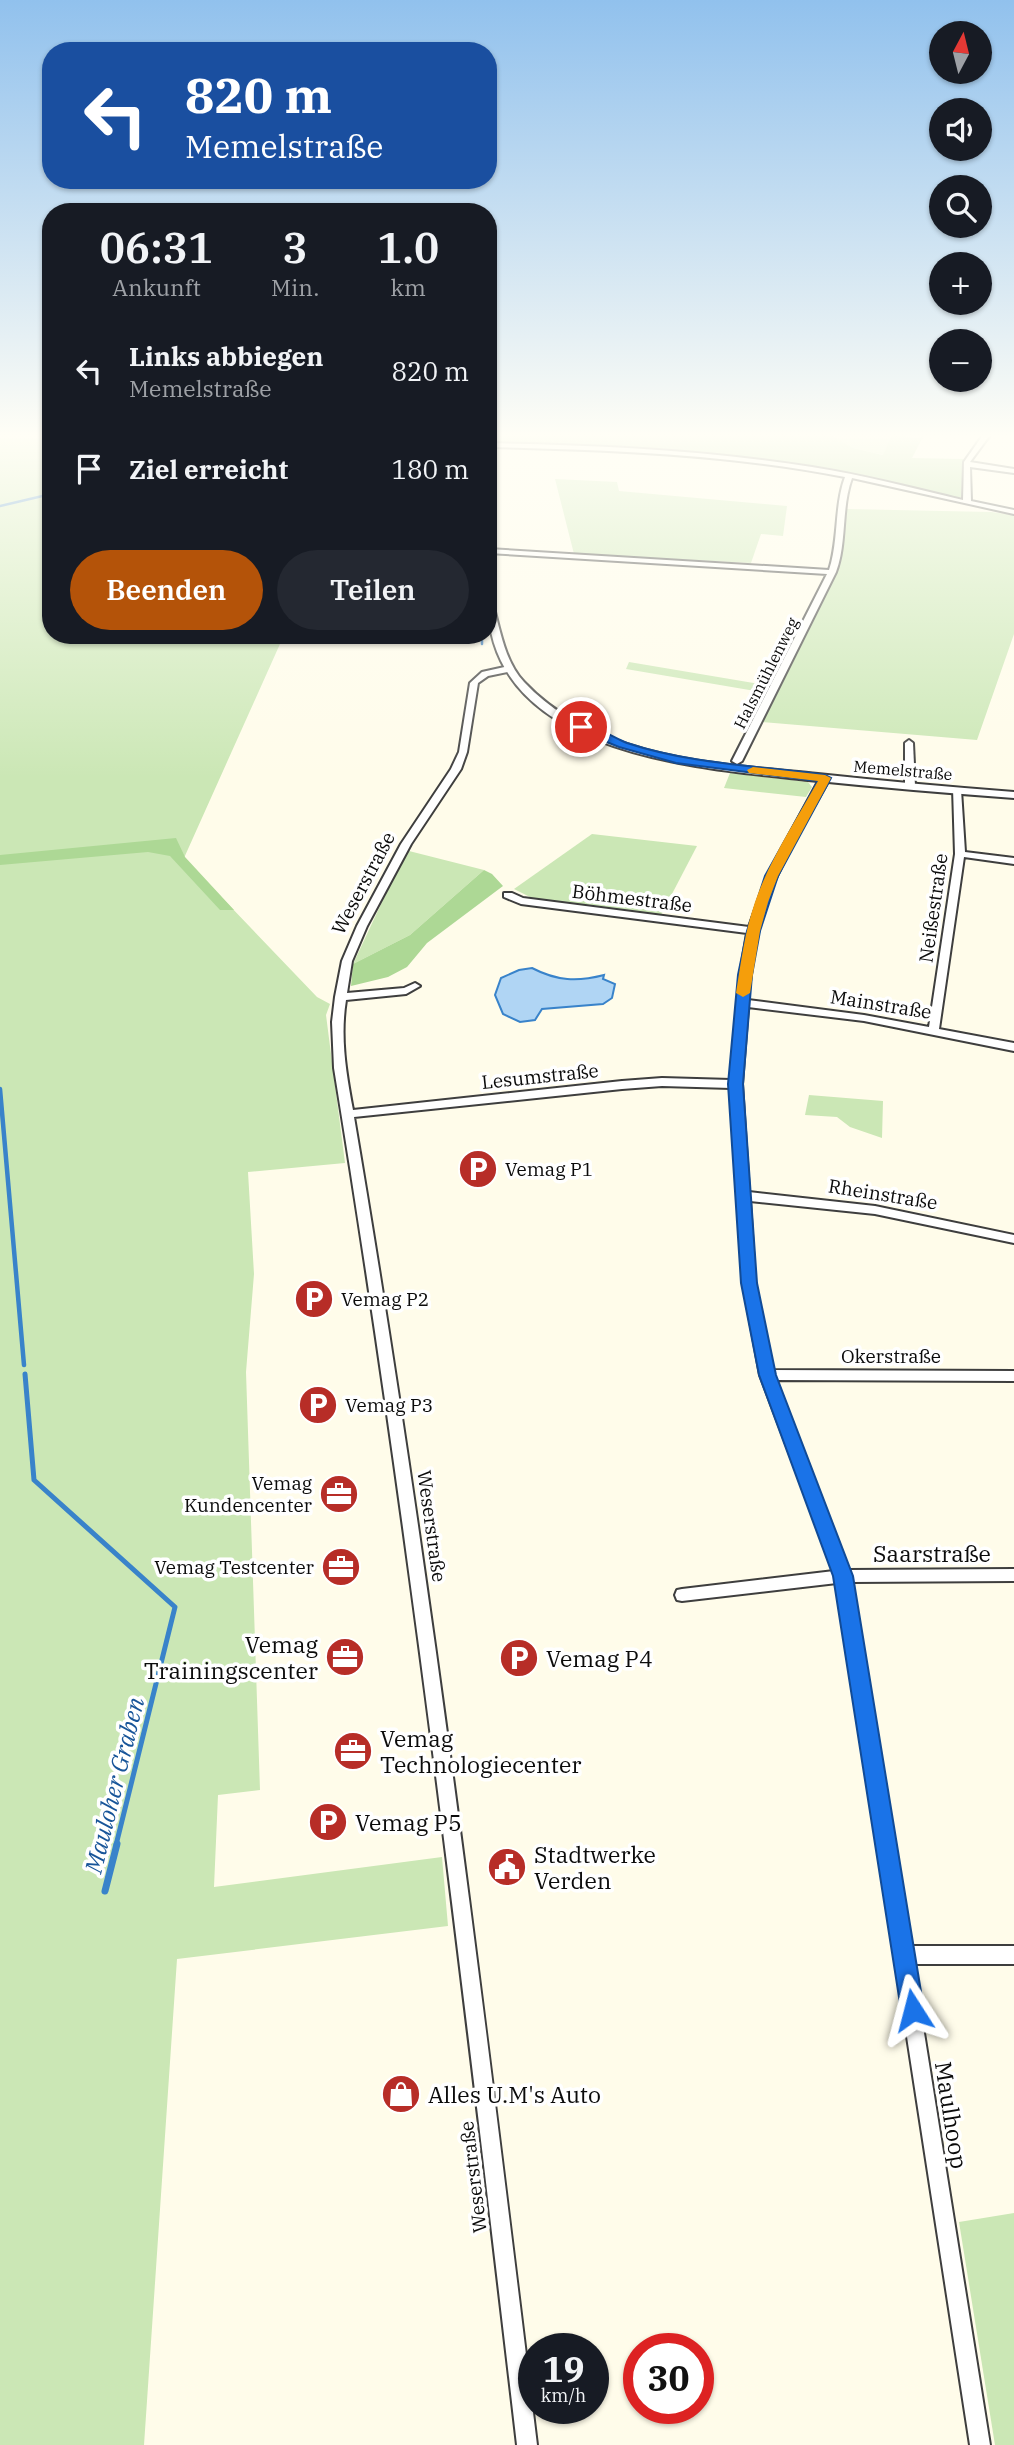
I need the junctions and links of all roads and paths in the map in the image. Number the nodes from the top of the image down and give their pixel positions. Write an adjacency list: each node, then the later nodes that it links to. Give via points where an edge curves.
1 (838, 549): 3 (street, Halsmühlenweg)
2 (497, 552): 3 (street)
3 (832, 572): 7 (street, Halsmühlenweg)
4 (497, 632): 5 (street, Memelstraße)
5 (509, 669): 8 (street, Memelstraße, via 555,713 623,745 705,764); 17 (street, Weserstraße, via 488,672 474,683 456,769 406,844 362,926 347,961)
6 (909, 743): 9 (street)
7 (737, 761)
8 (825, 778): 9 (street, Memelstraße); 15 (street, Maulhoop, via 772,876)
9 (910, 786): 10 (street, Memelstraße)
10 (956, 790): 11 (street, Memelstraße); 12 (street, Neißestraße)
11 (1014, 795)
12 (960, 854): 13 (street); 19 (street, Neißestraße)
13 (1014, 861)
14 (508, 895): 15 (street, Böhmestraße, via 521,901)
15 (753, 931): 18 (street, Maulhoop)
16 (415, 986): 17 (street)
17 (341, 998): 22 (street, Weserstraße, via 337,1022)
18 (742, 1003): 19 (street, Mainstraße); 21 (street, Maulhoop)
19 (934, 1030): 20 (street, Mainstraße)
20 (1014, 1047)
21 (736, 1084): 22 (street, Lesumstraße, via 662,1082); 23 (street, Maulhoop)
22 (348, 1114): 32 (street, Weserstraße, via 449,1791)
23 (744, 1196): 24 (street, Rheinstraße, via 875,1210); 25 (street, Maulhoop, via 749,1283)
24 (1014, 1239)
25 (767, 1375): 26 (street, Okerstraße); 28 (street, Maulhoop)
26 (1014, 1376)
27 (1014, 1575): 28 (street, Saarstraße)
28 (843, 1576): 29 (street, Saarstraße); 30 (street, Maulhoop)
29 (682, 1595)
30 (905, 1955): 31 (street); 33 (street, Maulhoop)
31 (1014, 1955)
32 (527, 2445)
33 (980, 2445)

